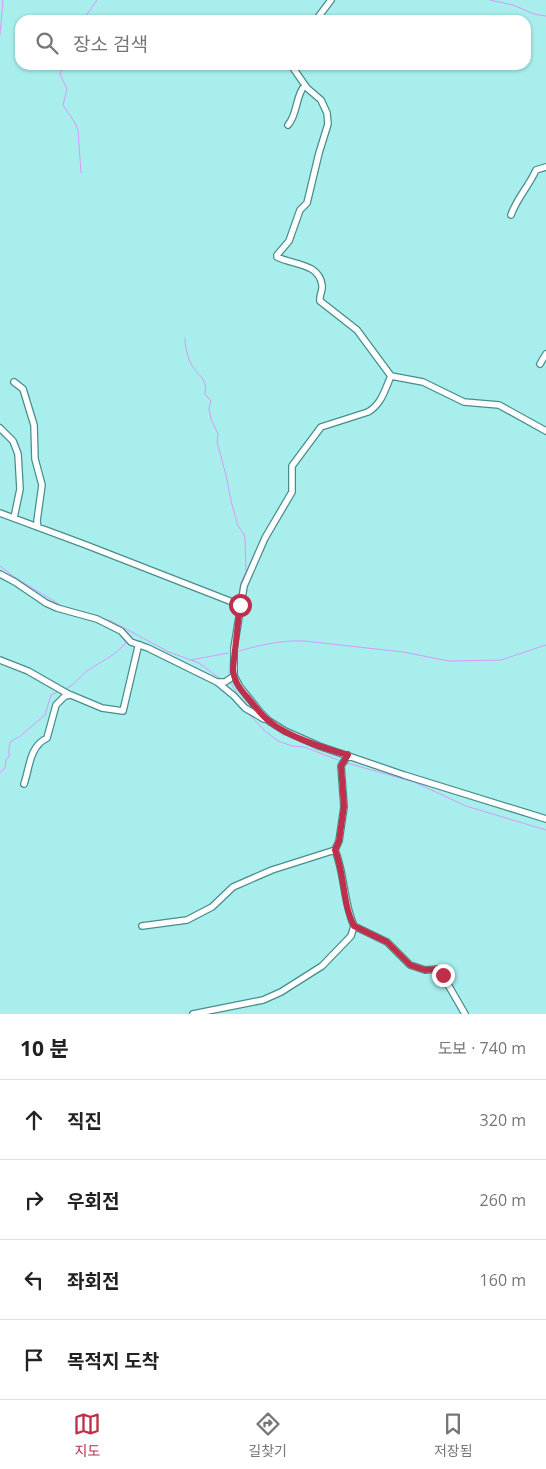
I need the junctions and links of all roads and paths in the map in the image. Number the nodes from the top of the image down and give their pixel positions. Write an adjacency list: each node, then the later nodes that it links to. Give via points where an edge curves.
1 (331, 0): 2 (street)
2 (320, 15)
3 (294, 70): 4 (street)
4 (305, 85): 5 (street); 10 (street, via 322,100 328,124 307,203 300,210 289,241 277,255 316,273 322,285 320,301 357,330)
5 (288, 125)
6 (546, 168): 7 (street, via 536,170)
7 (511, 215)
8 (546, 354): 9 (street)
9 (540, 364)
10 (392, 376): 13 (street, via 423,382 464,402 499,405); 18 (street, via 374,409 321,427 292,466 292,492 254,561)
11 (14, 382): 16 (street, via 23,389 34,425 35,459 42,480)
12 (0, 428): 15 (street, via 13,441 18,454 20,489)
13 (546, 430)
14 (0, 513): 15 (street)
15 (14, 518): 16 (street)
16 (38, 527): 18 (street)
17 (0, 574): 19 (street, via 46,603 97,619)
18 (240, 605): 21 (street)
19 (140, 645): 22 (street); 23 (street, via 123,711 102,708)
20 (0, 660): 23 (street, via 28,671)
21 (234, 676): 22 (street, via 225,682); 24 (street, via 244,694)
22 (217, 682): 24 (street, via 245,708)
23 (71, 695): 26 (street, via 56,705 49,734 34,750)
24 (269, 721): 25 (street, via 293,735)
25 (348, 755): 27 (street, via 466,796); 28 (street, via 341,766 344,806)
26 (24, 784)
27 (546, 819)
28 (335, 850): 29 (street, via 233,887 212,907 187,920); 30 (street)
29 (142, 926)
30 (354, 926): 31 (street, via 351,936 328,960 295,985 269,999); 32 (street, via 387,942 410,965 425,970 439,969)
31 (193, 1014)
32 (466, 1014)

